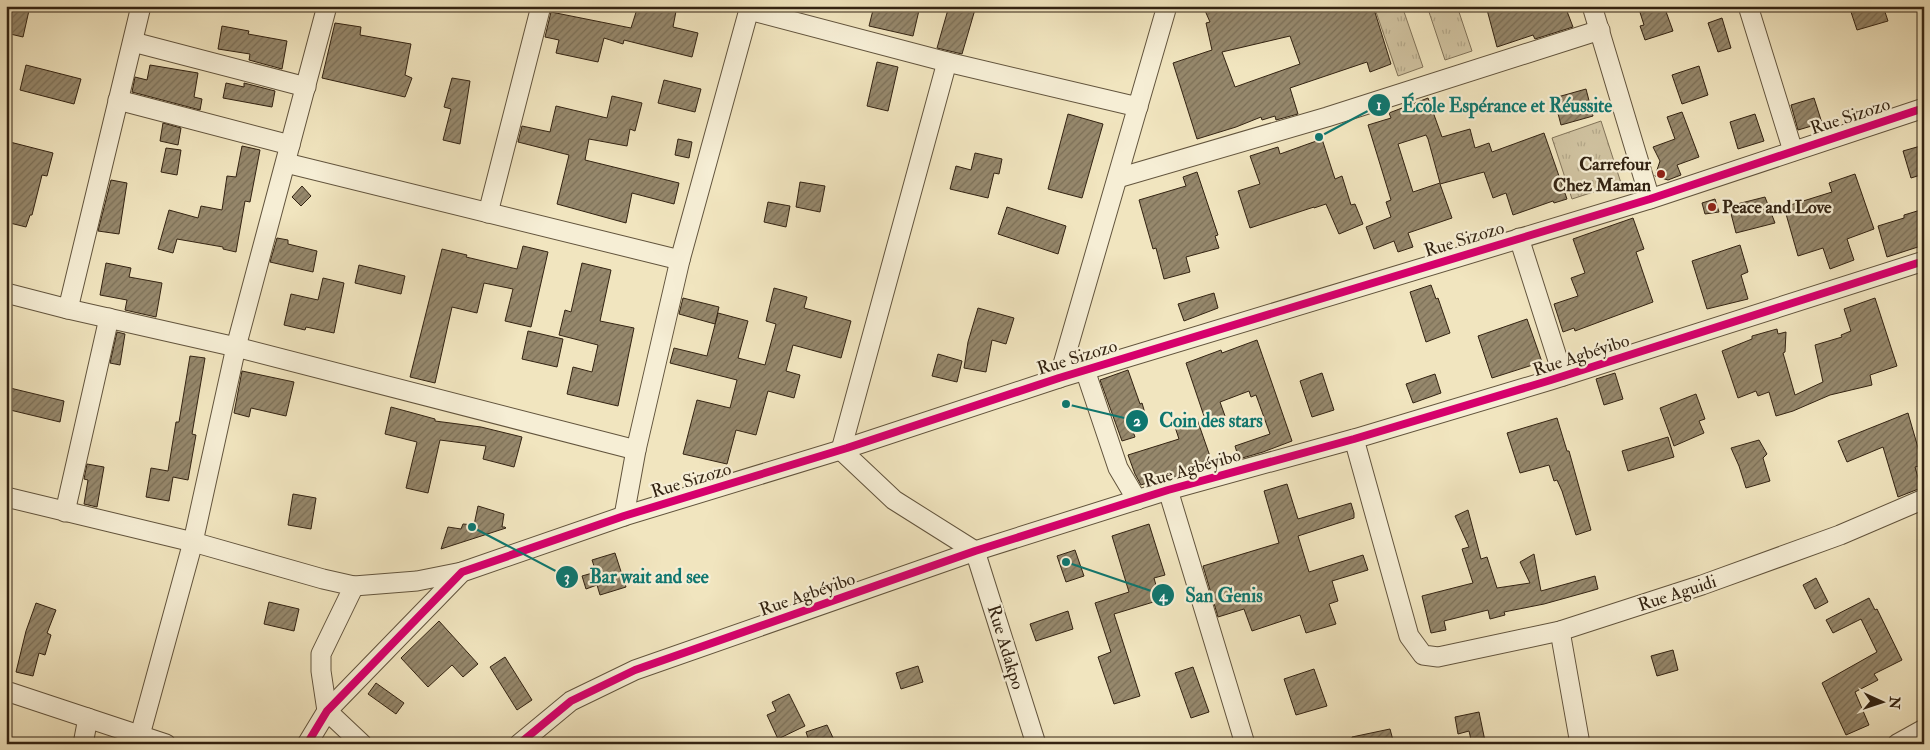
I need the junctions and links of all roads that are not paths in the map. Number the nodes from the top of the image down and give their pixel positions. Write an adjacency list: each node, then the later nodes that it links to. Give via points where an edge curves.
1 (141, 6): 9 (street)
2 (326, 6): 11 (street)
3 (541, 6): 19 (street)
4 (1167, 6): 13 (street)
5 (1592, 6): 8 (street)
6 (1748, 6): 15 (street)
7 (749, 8): 10 (street); 21 (street)
8 (1600, 30): 17 (street, via 1327,117); 18 (street)
9 (132, 42): 11 (street); 12 (street)
10 (947, 62): 13 (street); 32 (street)
11 (306, 87): 16 (street)
12 (118, 100): 16 (street); 24 (street)
13 (1138, 107): 17 (street)
14 (1924, 108): 15 (street, Rue Sizozo)
15 (1793, 151): 18 (street, Rue Sizozo)
16 (288, 154): 19 (street); 26 (street)
17 (1118, 178): 29 (street)
18 (1650, 199): 20 (street, Rue Sizozo)
19 (488, 213): 21 (street)
20 (1519, 238): 27 (street, Rue Sizozo); 28 (street)
21 (680, 260): 31 (street)
22 (1924, 261): 28 (street, Rue Agbéyibo)
23 (6, 293): 24 (street)
24 (68, 309): 25 (street)
25 (109, 318): 26 (street); 37 (street)
26 (236, 347): 31 (street); 39 (street)
27 (1085, 370): 29 (street, Rue Sizozo); 36 (street, via 1118,468)
28 (1563, 376): 30 (street, Rue Agbéyibo)
29 (1059, 378): 32 (street, Rue Sizozo)
30 (1354, 439): 33 (street, Rue Agbéyibo); 43 (street, Rue Aguidi, via 1409,636 1422,655 1438,657)
31 (636, 450): 38 (street)
32 (840, 450): 38 (street, Rue Sizozo); 40 (street, via 894,500)
33 (1168, 490): 36 (street, Rue Agbéyibo); 55 (street)
34 (6, 497): 37 (street)
35 (1924, 499): 43 (street, Rue Aguidi, via 1760,566)
36 (1137, 500): 40 (street, Rue Agbéyibo)
37 (65, 512): 39 (street)
38 (624, 516): 41 (street, Rue Sizozo)
39 (192, 542): 42 (street); 48 (street)
40 (976, 551): 53 (street, Rue Agbéyibo, via 635,670 571,701); 54 (street, Rue Adakpo)
41 (462, 572): 42 (street, via 417,581); 45 (street, Rue Sizozo)
42 (354, 586): 45 (street, via 321,654)
43 (1560, 630): 56 (street)
44 (6, 691): 46 (street)
45 (327, 711): 51 (street, Rue Sizozo); 52 (street)
46 (88, 718): 48 (street); 49 (street)
47 (1924, 729): 57 (street)
48 (140, 735): 50 (street)
49 (84, 744)
50 (166, 744)
51 (307, 744)
52 (362, 744)
53 (519, 744)
54 (1036, 744)
55 (1245, 744)
56 (1580, 744)
57 (1896, 744)

